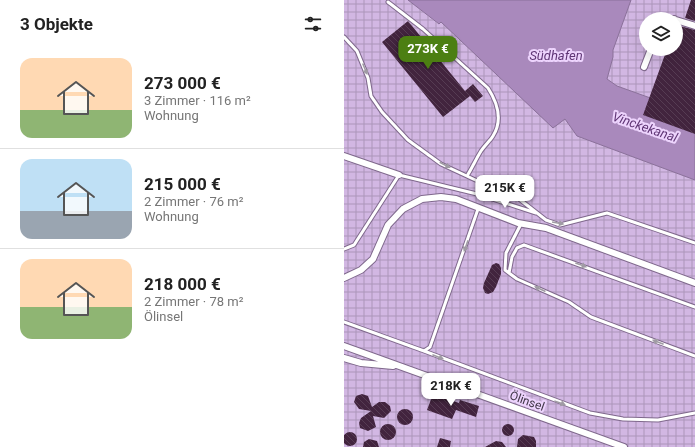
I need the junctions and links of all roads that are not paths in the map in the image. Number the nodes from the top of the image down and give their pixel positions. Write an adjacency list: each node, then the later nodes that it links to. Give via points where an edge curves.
1 (388, 2): 9 (lane, via 423,29 488,88 495,99 498,107 497,127)
2 (683, 22): 3 (street)
3 (695, 26)
4 (344, 37): 9 (lane, one-way to 9, via 357,51 368,78 371,96 382,112 408,140 441,164)
5 (648, 56): 6 (street)
6 (644, 67)
7 (344, 156): 8 (street)
8 (399, 175): 11 (lane, via 477,194); 14 (lane, via 354,245)
9 (468, 176): 11 (lane, via 499,191 514,195)
10 (478, 209): 12 (street); 16 (street, via 448,197 427,198 412,203 398,213 388,225 369,263); 21 (lane, one-way to 21, via 430,347)
11 (539, 214): 13 (lane, one-way to 13, via 546,220 560,225 607,213)
12 (521, 224): 15 (lane, via 506,253 505,270); 17 (street, via 546,228)
13 (695, 243)
14 (344, 249)
15 (509, 273): 18 (lane, one-way to 18, via 512,257 517,248 524,245); 22 (lane, one-way to 15, via 592,317 569,302)
16 (344, 278)
17 (695, 283)
18 (695, 307)
19 (344, 322): 21 (lane)
20 (344, 346): 24 (street, Ölinsel)
21 (424, 351): 25 (lane, one-way to 25, via 590,413 623,419 658,420)
22 (695, 356)
23 (344, 358): 24 (street, Ölinsel, via 361,363)
24 (401, 366): 26 (street, Ölinsel)
25 (695, 413)
26 (624, 447)

